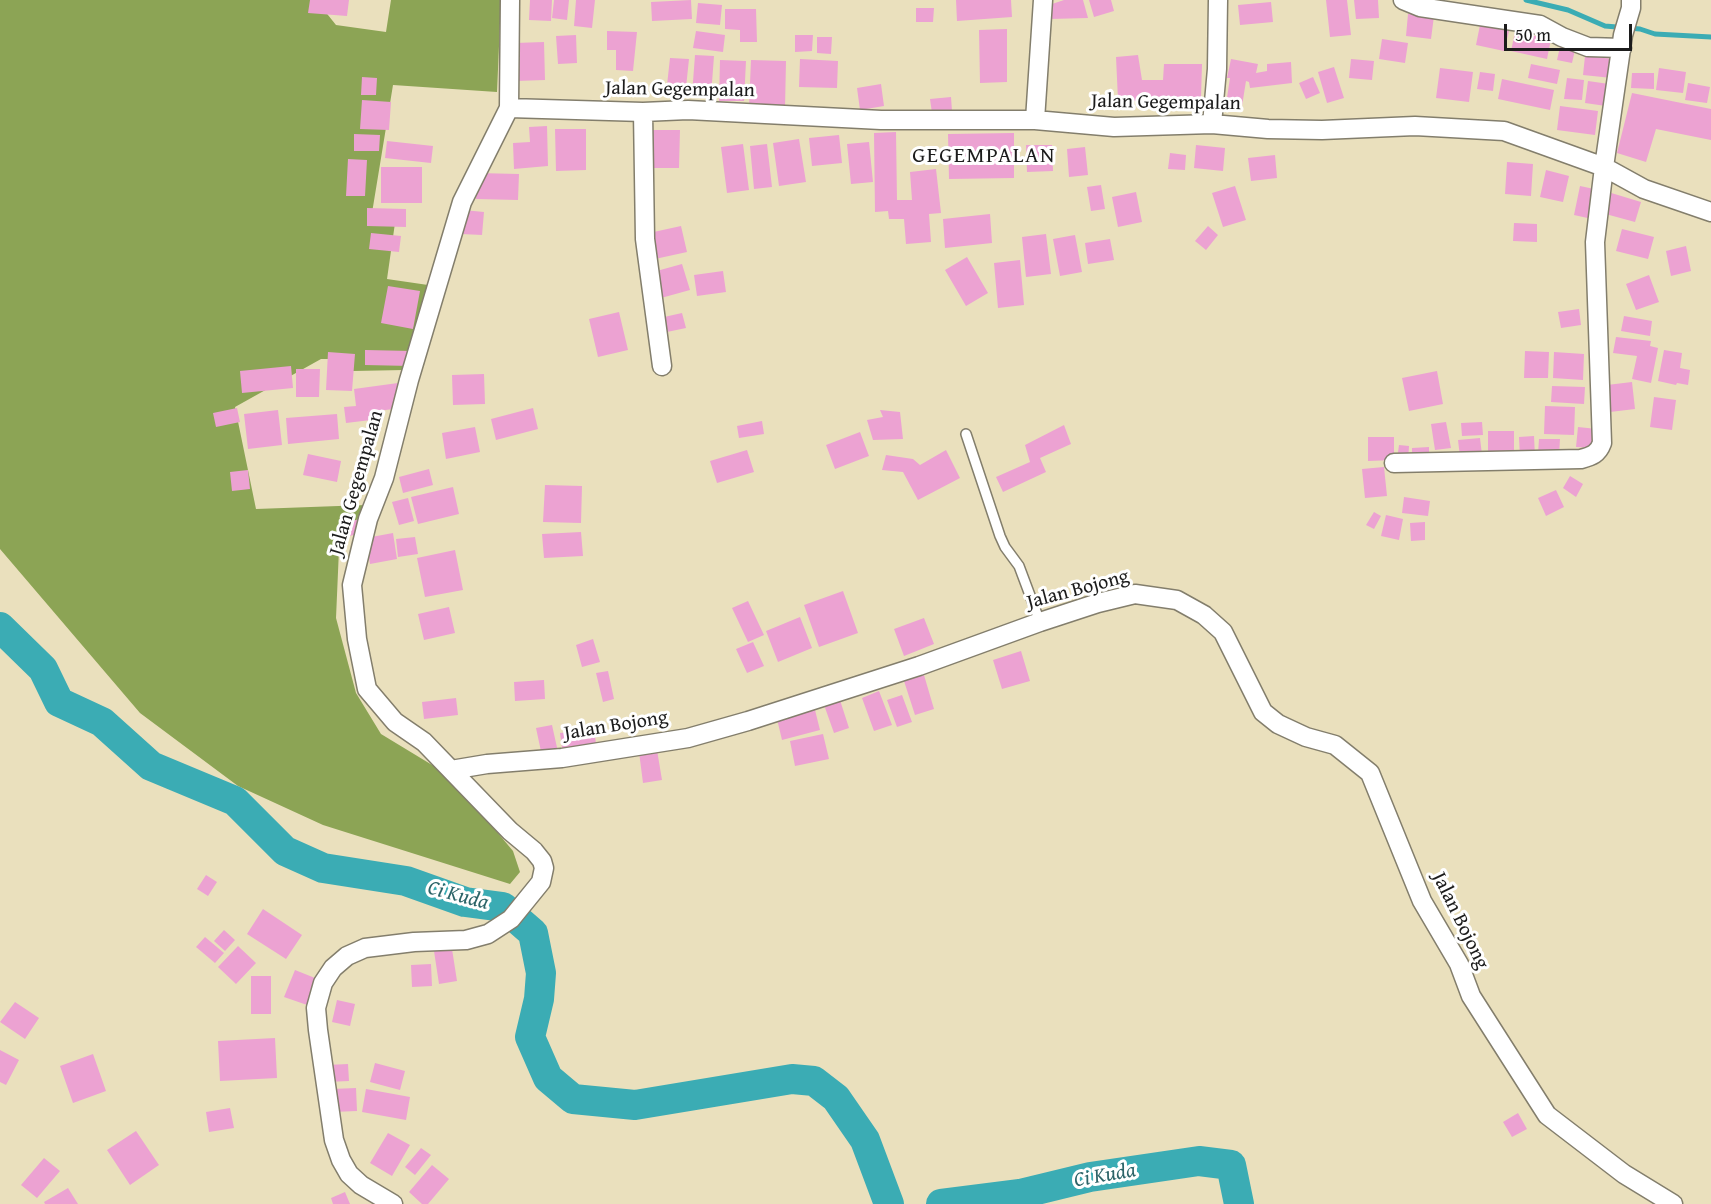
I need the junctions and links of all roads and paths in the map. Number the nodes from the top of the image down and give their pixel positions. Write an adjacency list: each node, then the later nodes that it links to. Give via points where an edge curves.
1 (510, 0): 7 (street)
2 (1043, 0): 9 (street)
3 (1218, 0): 10 (street)
4 (1403, 0): 6 (street, via 1420,7 1540,25 1588,47)
5 (1631, 4): 6 (street)
6 (1622, 41): 11 (street)
7 (509, 108): 8 (street, Jalan Gegempalan); 17 (street, Jalan Gegempalan, via 462,202 352,585 367,689 395,722 424,742)
8 (643, 112): 9 (street, Jalan Gegempalan, via 688,110 881,120); 13 (street, via 645,239)
9 (1035, 120): 10 (street, Jalan Gegempalan, via 1114,127)
10 (1212, 124): 11 (street, Jalan Gegempalan, via 1268,129 1415,126 1504,130)
11 (1604, 167): 12 (street, Jalan Gegempalan, via 1644,189); 15 (street, via 1595,242 1600,449 1581,459)
12 (1711, 212)
13 (663, 366)
14 (966, 434): 16 (lane, via 1000,536 1019,566)
15 (1394, 463)
16 (1040, 622): 17 (street, Jalan Bojong, via 908,669 688,738); 19 (street, Jalan Bojong, via 1136,594 1178,600 1217,626 1263,711 1278,724 1335,745 1370,773 1422,901 1459,964 1471,996 1547,1115 1624,1174)
17 (451, 770): 18 (street, Jalan Gegempalan, via 534,850 544,868 541,882 511,920 488,934 466,940 365,948 347,956 323,983 317,1019 340,1160 361,1185)
18 (393, 1204)
19 (1673, 1204)

